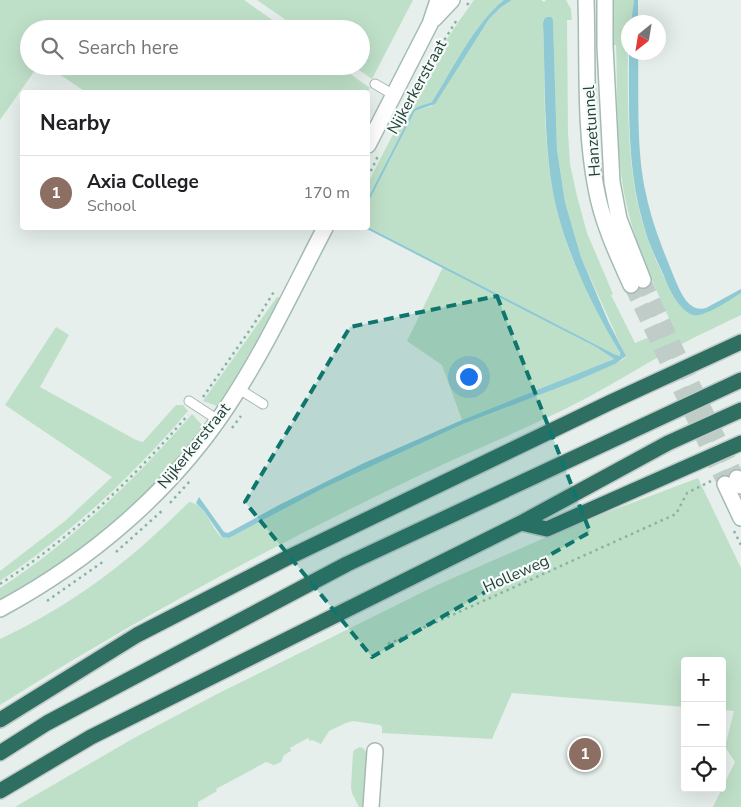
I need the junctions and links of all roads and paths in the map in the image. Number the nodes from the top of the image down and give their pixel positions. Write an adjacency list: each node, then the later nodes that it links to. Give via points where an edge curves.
1 (438, 0): 6 (main road, Nijkerkerstraat)
2 (471, 0): 5 (path, Nijkerkerstraat)
3 (586, 0): 4 (main road, Hanzetunnel, via 590,144 596,188 605,223 637,283 612,182 605,46)
4 (606, 0)
5 (460, 6): 6 (main road, Nijkerkerstraat); 7 (path, Nijkerkerstraat)
6 (430, 24): 9 (main road, Nijkerkerstraat)
7 (422, 76)
8 (375, 84): 9 (lane)
9 (394, 95): 10 (main road, Nijkerkerstraat)
10 (374, 149): 11 (path, Nijkerkerstraat)
11 (370, 168)
12 (324, 230): 16 (main road, Nijkerkerstraat)
13 (277, 286): 17 (path, Nijkerkerstraat, via 224,370)
14 (741, 342): 29 (highway, via 285,559 137,636)
15 (741, 380): 31 (highway, via 346,564 47,723)
16 (239, 389): 18 (lane); 20 (main road, Nijkerkerstraat)
17 (193, 403): 20 (lane); 26 (path, Nijkerkerstraat, via 163,444 106,500 67,535)
18 (264, 404)
19 (741, 410): 25 (highway, via 668,443)
20 (218, 420): 27 (main road, Nijkerkerstraat, via 174,475 125,523 68,568)
21 (741, 443): 25 (highway, via 547,529)
22 (734, 483): 24 (main road)
23 (702, 485): 28 (path, Holleweg, via 687,493 676,514)
24 (741, 518)
25 (521, 523): 32 (highway, via 107,729)
26 (0, 584)
27 (0, 609)
28 (388, 644)
29 (0, 720)
30 (375, 750): 33 (main road)
31 (0, 753)
32 (0, 791)
33 (371, 807)

